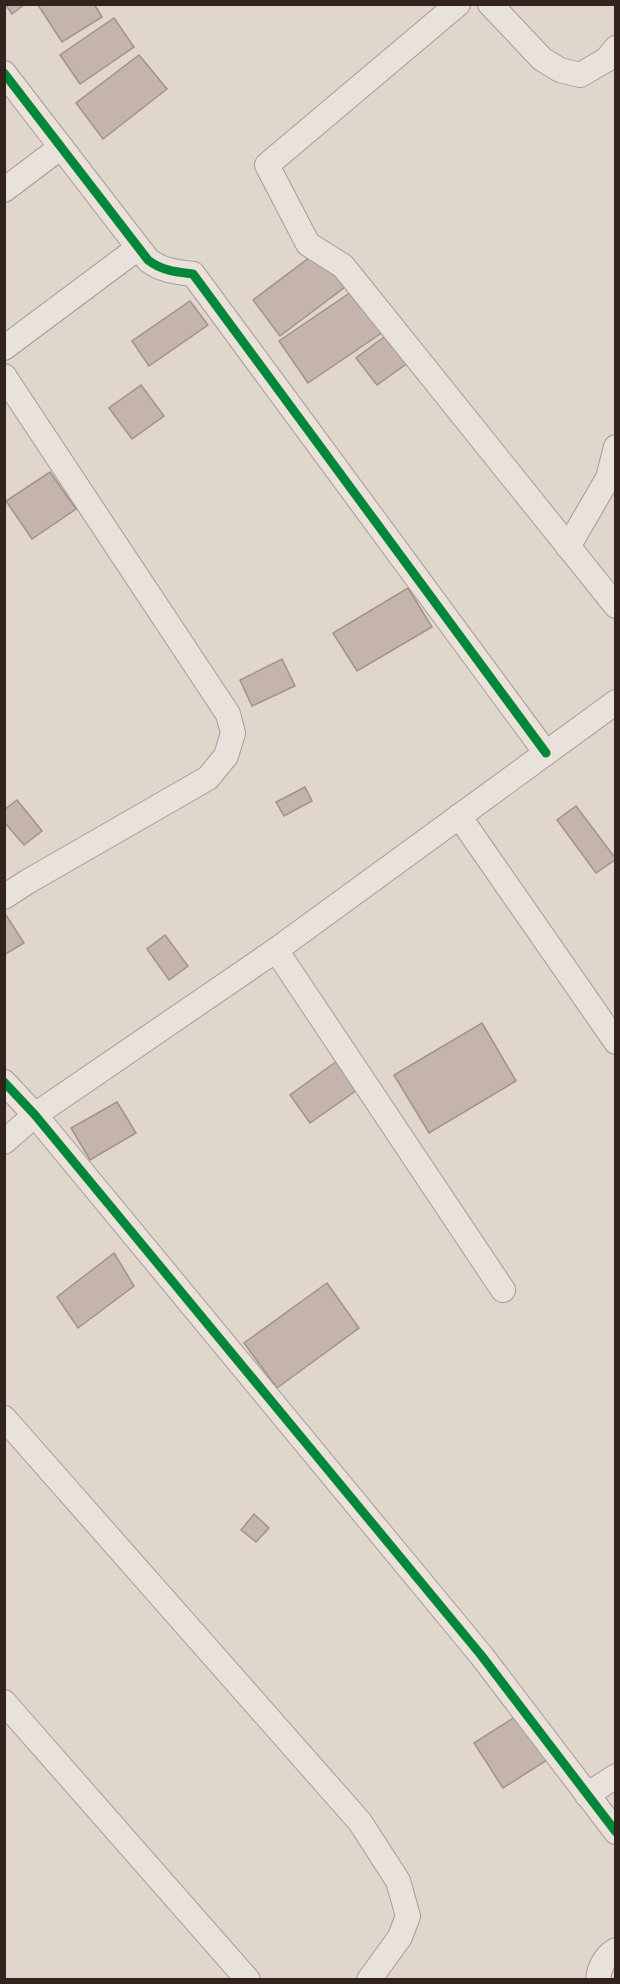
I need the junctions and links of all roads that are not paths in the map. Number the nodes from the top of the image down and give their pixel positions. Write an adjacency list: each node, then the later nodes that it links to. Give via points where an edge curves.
1 (458, 4): 11 (street, via 267,165 308,244 344,266)
2 (490, 4): 3 (street, via 542,59 560,70 580,75 606,60)
3 (615, 48)
4 (4, 73): 5 (street)
5 (62, 147): 6 (street); 7 (street)
6 (4, 190)
7 (138, 248): 8 (street); 14 (street, via 156,266 194,274)
8 (4, 348)
9 (4, 376): 16 (street, via 228,714 233,733 226,756 208,778)
10 (615, 447): 11 (street, via 608,478)
11 (568, 547): 12 (street)
12 (615, 606)
13 (615, 702): 14 (street)
14 (546, 753): 15 (street)
15 (459, 816): 17 (street); 18 (street)
16 (4, 897)
17 (276, 950): 20 (street); 22 (street)
18 (615, 1042)
19 (4, 1082): 20 (street)
20 (36, 1115): 21 (street); 26 (street, via 481,1655)
21 (4, 1142)
22 (503, 1290)
23 (4, 1418): 30 (street, via 352,1813 398,1881 408,1916 400,1937)
24 (4, 1702): 29 (street)
25 (615, 1776): 26 (street)
26 (587, 1795): 27 (street)
27 (615, 1832)
28 (615, 1950): 31 (street, via 599,1969)
29 (248, 1980)
30 (369, 1980)
31 (598, 1980)

